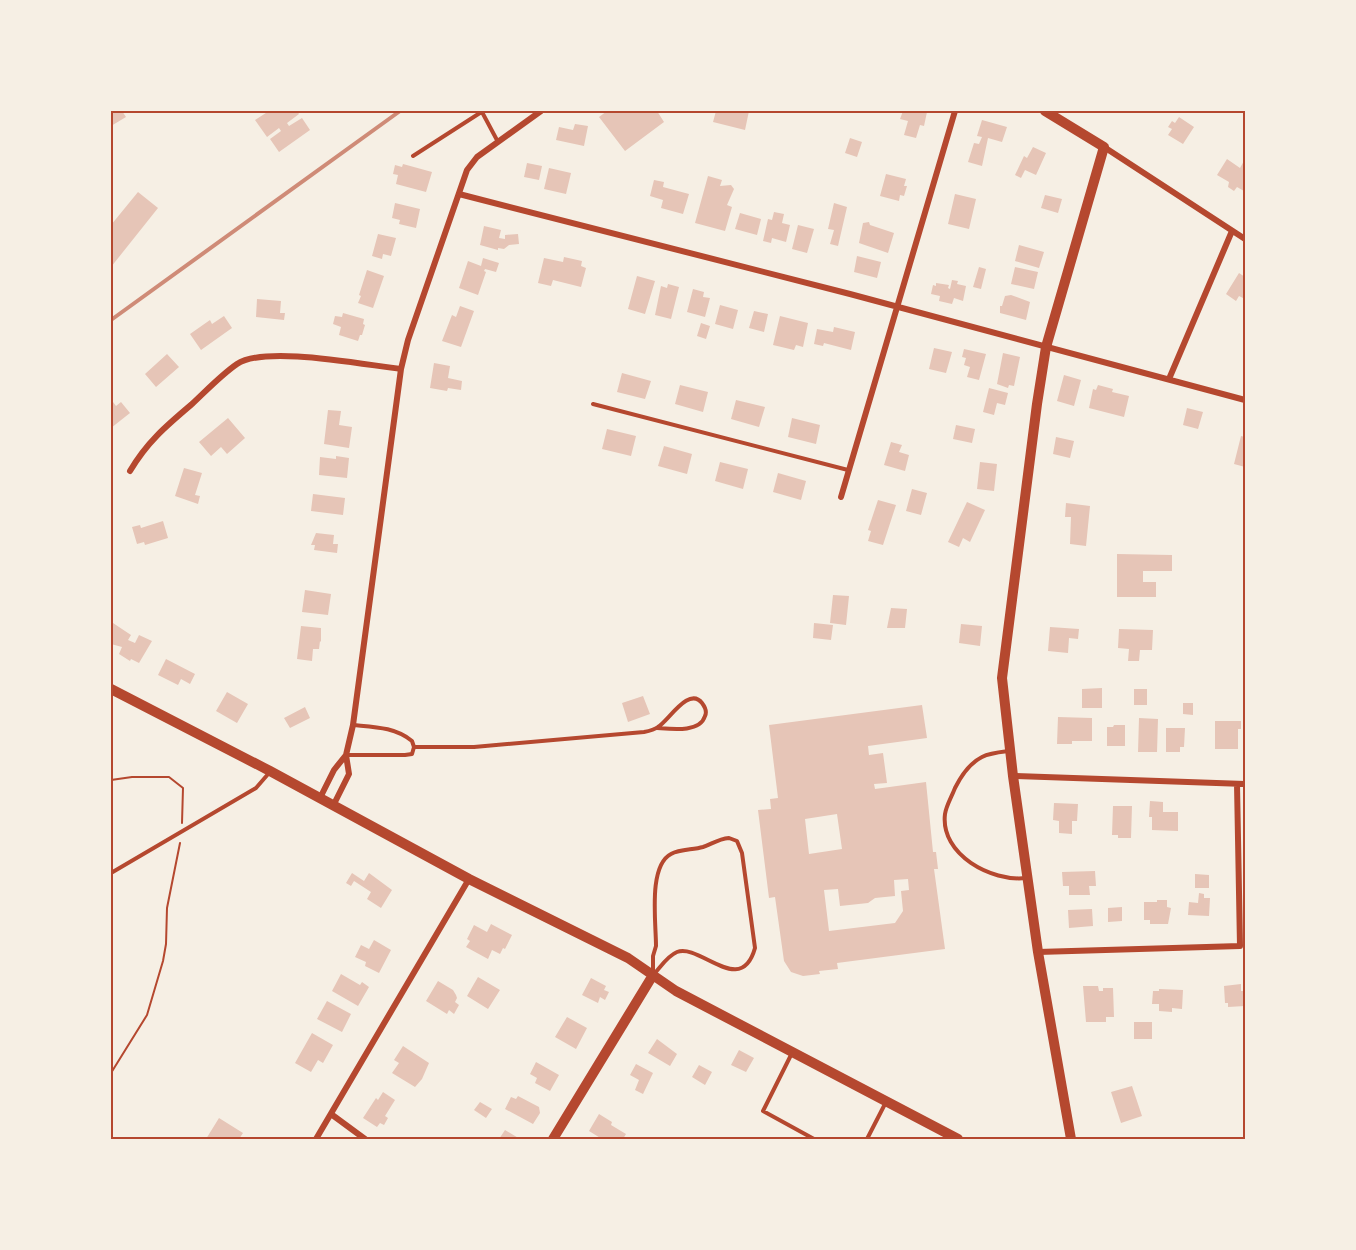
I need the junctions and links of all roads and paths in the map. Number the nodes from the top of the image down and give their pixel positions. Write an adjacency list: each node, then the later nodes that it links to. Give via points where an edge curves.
1 (541, 111): 5 (street)
2 (955, 111): 11 (street)
3 (1045, 111): 6 (main road)
4 (483, 112): 5 (lane); 7 (lane)
5 (498, 142): 8 (street, via 467,170)
6 (1104, 147): 9 (street); 12 (main road)
7 (413, 156)
8 (459, 194): 11 (street); 13 (street)
9 (1232, 231): 10 (street); 14 (street)
10 (1245, 238)
11 (898, 307): 12 (street); 17 (street)
12 (1046, 347): 14 (street); 24 (main road, via 1002,678)
13 (401, 369): 18 (street, via 287,355 254,357 238,363 165,427 141,451); 21 (street)
14 (1169, 380): 15 (street)
15 (1245, 400)
16 (593, 404): 17 (lane)
17 (848, 470): 19 (street)
18 (129, 471)
19 (841, 497)
20 (111, 689): 26 (main road)
21 (353, 725): 23 (lane, via 398,732 412,741); 25 (street)
22 (657, 728): 22 (lane, via 686,700 701,700 706,708 705,717 693,727); 23 (lane, via 474,747)
23 (414, 747): 25 (lane, via 412,754 405,755)
24 (1010, 750): 27 (main road); 35 (lane, via 983,756 965,772 945,814 946,829 951,843 962,855 985,871 1015,879)
25 (346, 755): 31 (street); 32 (street, via 349,774)
26 (270, 771): 31 (main road); 33 (lane, via 256,788)
27 (1013, 776): 29 (street); 35 (main road)
28 (111, 780): 33 (path, via 169,777 183,788)
29 (1237, 784): 30 (street); 37 (street, via 1240,946)
30 (1245, 784)
31 (320, 798): 32 (main road)
32 (333, 806): 36 (main road)
33 (182, 832): 34 (lane); 40 (path, via 167,908 163,961 147,1015)
34 (111, 873)
35 (1028, 878): 37 (main road)
36 (469, 879): 38 (main road, via 628,958); 43 (street)
37 (1038, 952): 51 (main road)
38 (653, 975): 38 (lane, via 677,952 696,954 725,968 738,968 753,957 745,871 737,841 717,839 663,860 656,875); 39 (main road); 47 (main road)
39 (792, 1052): 42 (main road); 48 (lane, via 763,1111)
40 (111, 1073)
41 (111, 1093): 44 (path)
42 (887, 1101): 49 (lane); 50 (main road)
43 (332, 1114): 45 (street); 46 (street)
44 (111, 1120)
45 (316, 1139)
46 (365, 1139)
47 (553, 1139)
48 (814, 1139)
49 (867, 1139)
50 (958, 1139)
51 (1071, 1139)

